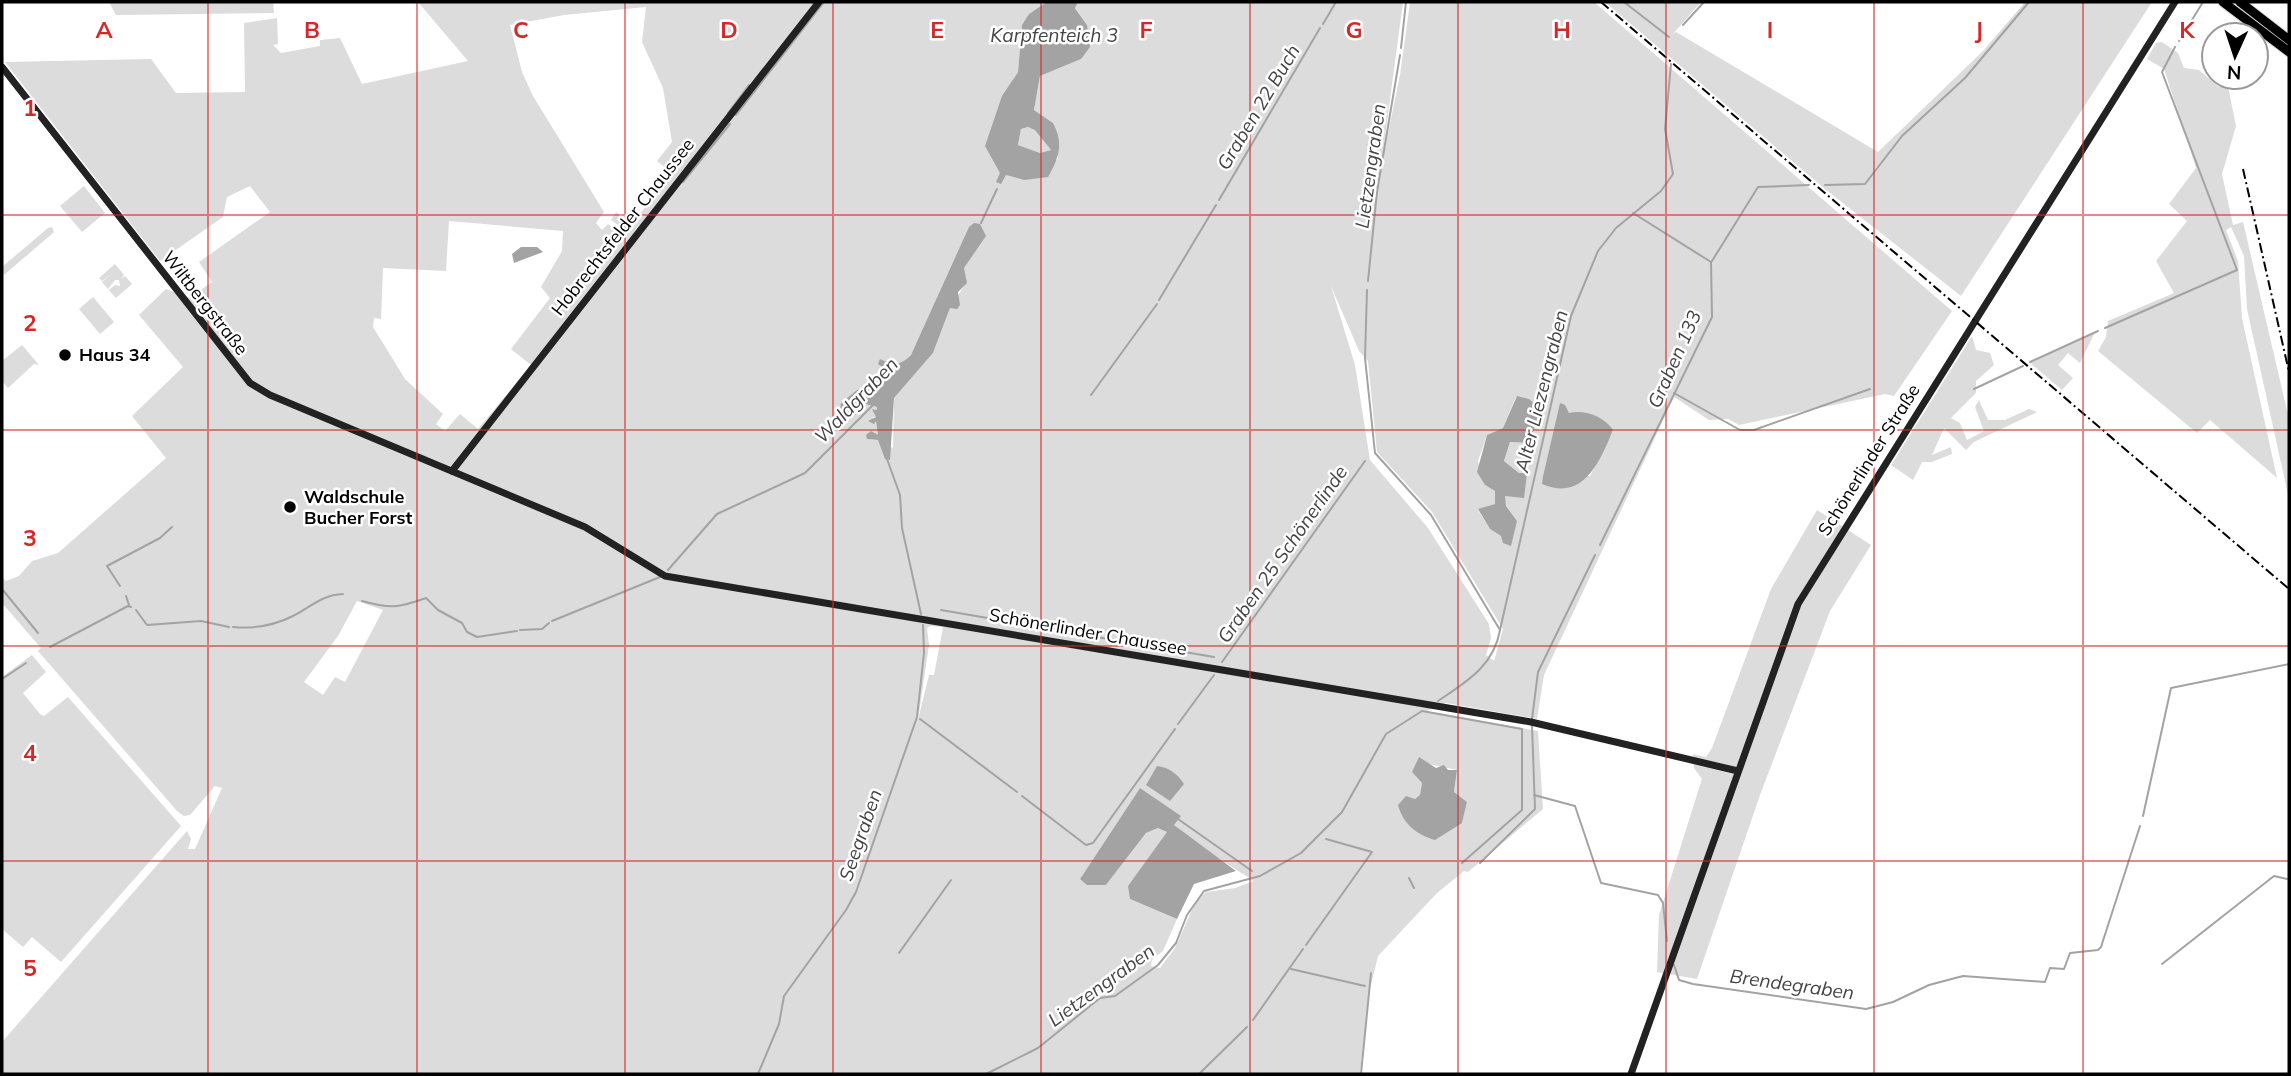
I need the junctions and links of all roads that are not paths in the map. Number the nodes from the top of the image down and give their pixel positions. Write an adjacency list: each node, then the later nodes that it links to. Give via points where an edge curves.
1 (820, 2): 8 (main road, Hobrechtsfelder Chaussee)
2 (2175, 2): 9 (main road, Schönerlinder Straße, via 1803,595)
3 (2223, 2): 6 (highway)
4 (2240, 2): 5 (highway)
5 (2289, 40)
6 (2289, 52)
7 (2, 67): 8 (main road, Wiltbergstraße, via 245,378 270,395)
8 (452, 471): 9 (main road, Schönerlinder Chaussee, via 591,530 671,578 1531,722)
9 (1738, 771): 10 (main road, Schönerlinder Straße)
10 (1631, 1074)

